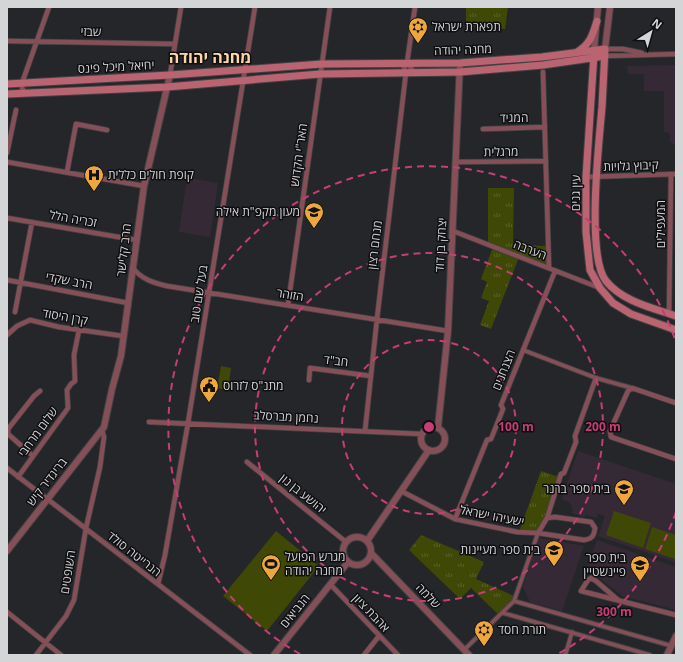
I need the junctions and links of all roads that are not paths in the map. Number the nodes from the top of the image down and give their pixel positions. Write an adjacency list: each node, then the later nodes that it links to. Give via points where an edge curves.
1 (49, 7): 9 (street)
2 (181, 7): 11 (street)
3 (255, 7): 19 (street, בעל שם טוב)
4 (330, 7): 18 (street, האר"י הקדוש)
5 (415, 7): 16 (street)
6 (598, 7): 8 (street, עין גנים)
7 (610, 7): 13 (street, עין גנים)
8 (597, 21): 12 (main road, via 587,44); 14 (street, עין גנים)
9 (38, 40): 10 (street, שבזי); 11 (street, שבזי); 26 (street)
10 (7, 41)
11 (175, 44): 24 (street)
12 (576, 53): 14 (main road, מחנה יהודה); 17 (main road, מחנה יהודה)
13 (605, 53): 14 (main road); 15 (street); 41 (main road, עין גנים)
14 (594, 54): 21 (main road, מחנה יהודה, via 543,65); 42 (main road, עין גנים)
15 (676, 54)
16 (404, 63): 17 (main road, מחנה יהודה); 18 (main road, מחנה יהודה); 20 (street); 20 (street)
17 (460, 63): 21 (street, יצחק בן דוד)
18 (322, 64): 19 (main road, יחיאל מיכל פינס); 23 (street, האר"י הקדוש)
19 (245, 70): 24 (main road, יחיאל מיכל פינס); 25 (street, בעל שם טוב)
20 (410, 72): 21 (main road, מחנה יהודה); 23 (main road, מחנה יהודה); 61 (street, מנחם רצון)
21 (460, 72): 38 (street, יצחק בן דוד)
22 (543, 72): 32 (street)
23 (320, 74): 25 (main road, יחיאל מיכל פינס); 58 (street, האר"י הקדוש)
24 (170, 75): 26 (main road, יחיאל מיכל פינס); 28 (street, הרב קלישר)
25 (244, 81): 28 (main road, יחיאל מיכל פינס); 56 (street, בעל שם טוב)
26 (22, 83): 27 (main road, יחיאל מיכל פינס); 29 (street)
27 (7, 84)
28 (167, 87): 29 (main road, יחיאל מיכל פינס); 43 (street, הרב קלישר)
29 (25, 93): 30 (main road, יחיאל מיכל פינס)
30 (7, 94)
31 (16, 110): 35 (street)
32 (545, 127): 33 (street, המגיד); 36 (street)
33 (483, 129)
34 (107, 130): 39 (street, via 76,124)
35 (7, 153)
36 (546, 161): 38 (street, מרגלית); 49 (street)
37 (7, 162): 39 (street)
38 (456, 162): 46 (street, יצחק בן דוד)
39 (67, 172): 43 (street)
40 (673, 174): 41 (street, קיבוץ גלויות); 51 (street, המעפילים)
41 (596, 177): 42 (street, קיבוץ גלויות); 60 (main road, עין גנים, via 599,269 606,281 618,291 636,302)
42 (586, 178): 55 (main road, עין גנים, via 587,253 590,270)
43 (144, 186): 47 (street, הרב קלישר)
44 (7, 218): 45 (street, זכריה הלל)
45 (32, 222): 47 (street, זכריה הלל); 54 (street)
46 (453, 231): 49 (street, הערבה); 64 (street, יצחק בן דוד)
47 (136, 240): 48 (street, הרב קלישר)
48 (134, 268): 56 (street, הזוהר, via 137,273 153,283); 57 (street, הרב קלישר)
49 (549, 268): 50 (street, הערבה)
50 (556, 271): 55 (street, הערבה); 67 (street, הצנחנים)
51 (670, 273): 52 (street); 60 (street, המעפילים)
52 (676, 275)
53 (7, 280): 54 (street, הרב שקדי)
54 (20, 282): 57 (street, הרב שקדי); 59 (street)
55 (600, 288): 63 (main road, עין גנים, via 613,303 631,314)
56 (210, 292): 58 (street, הזוהר); 75 (street, בעל שם טוב)
57 (128, 303): 66 (street, הרב קלישר)
58 (288, 305): 61 (street, הזוהר)
59 (15, 312)
60 (673, 315)
61 (377, 319): 64 (street, הזוהר); 68 (street, מנחם רצון)
62 (79, 330): 65 (street, קרן היסוד, via 30,320 17,326); 66 (street, קרן היסוד); 81 (street, שלום מרחבי, via 74,355 75,381 67,390 68,408)
63 (676, 330)
64 (448, 331): 76 (street, יצחק בן דוד)
65 (7, 335)
66 (123, 336): 77 (street, הרב קלישר, via 121,356)
67 (523, 350): 69 (street); 89 (street, הצנחנים, via 501,405 503,409 491,439 487,440)
68 (371, 376): 70 (street, חב"ד, via 310,368); 78 (street, מנחם רצון)
69 (596, 378): 71 (street); 88 (street, via 575,436 576,442 564,473 561,474)
70 (309, 380)
71 (632, 388): 73 (street); 82 (street, via 628,391 610,431 611,437)
72 (40, 391): 81 (street, via 8,429 8,434)
73 (676, 403)
74 (149, 422): 75 (street, נחמן מברסלב)
75 (188, 423): 78 (street, נחמן מברסלב); 97 (street, בעל שם טוב)
76 (438, 427): 79 (street, via 429,427); 80 (street, via 445,435 444,444 438,450)
77 (103, 429): 87 (street, בריגדיר קיש); 90 (street, השופטים, via 100,467)
78 (365, 431): 79 (street, נחמן מברסלב)
79 (422, 434): 80 (street, via 421,442)
80 (429, 450): 86 (street)
81 (33, 456): 85 (street, שלום מרחבי)
82 (676, 458)
83 (247, 462): 93 (street, יהושע בן נון)
84 (7, 468): 85 (street, הנרייטה סולד)
85 (18, 476): 87 (street, הנרייטה סולד)
86 (401, 491): 89 (street, ישעיהו ישראל); 92 (street)
87 (48, 499): 90 (street, הנרייטה סולד); 94 (street, בריגדיר קיש)
88 (547, 518): 91 (street); 91 (street, ישעיהו ישראל, via 588,521 593,525 594,533 590,540)
89 (455, 519): 91 (street, ישעיהו ישראל, via 517,532)
90 (86, 528): 97 (street, הנרייטה סולד); 107 (street, השופטים, via 72,605)
91 (538, 533): 99 (street)
92 (367, 541): 93 (street, via 359,537); 95 (street)
93 (346, 542): 96 (street, via 343,551)
94 (7, 551)
95 (372, 553): 96 (street, via 361,565); 109 (street, שלמה)
96 (348, 562): 98 (street, הנביאים)
97 (158, 584): 112 (street, הנרייטה סולד)
98 (330, 584): 105 (street, אהבת ציון); 113 (street, הנביאים)
99 (514, 600): 102 (street); 108 (street)
100 (618, 600): 100 (street, via 596,594 581,590 591,578); 103 (street)
101 (7, 612): 107 (street)
102 (503, 613): 104 (street); 109 (street)
103 (676, 615)
104 (572, 632): 116 (street); 117 (street)
105 (379, 636): 114 (street); 115 (street, אהבת ציון)
106 (676, 636): 108 (street)
107 (46, 643): 110 (street, השופטים); 111 (street)
108 (672, 646): 118 (street)
109 (467, 653)
110 (36, 655)
111 (61, 655)
112 (250, 655)
113 (274, 655)
114 (364, 655)
115 (398, 655)
116 (564, 655)
117 (650, 655)
118 (667, 655)

